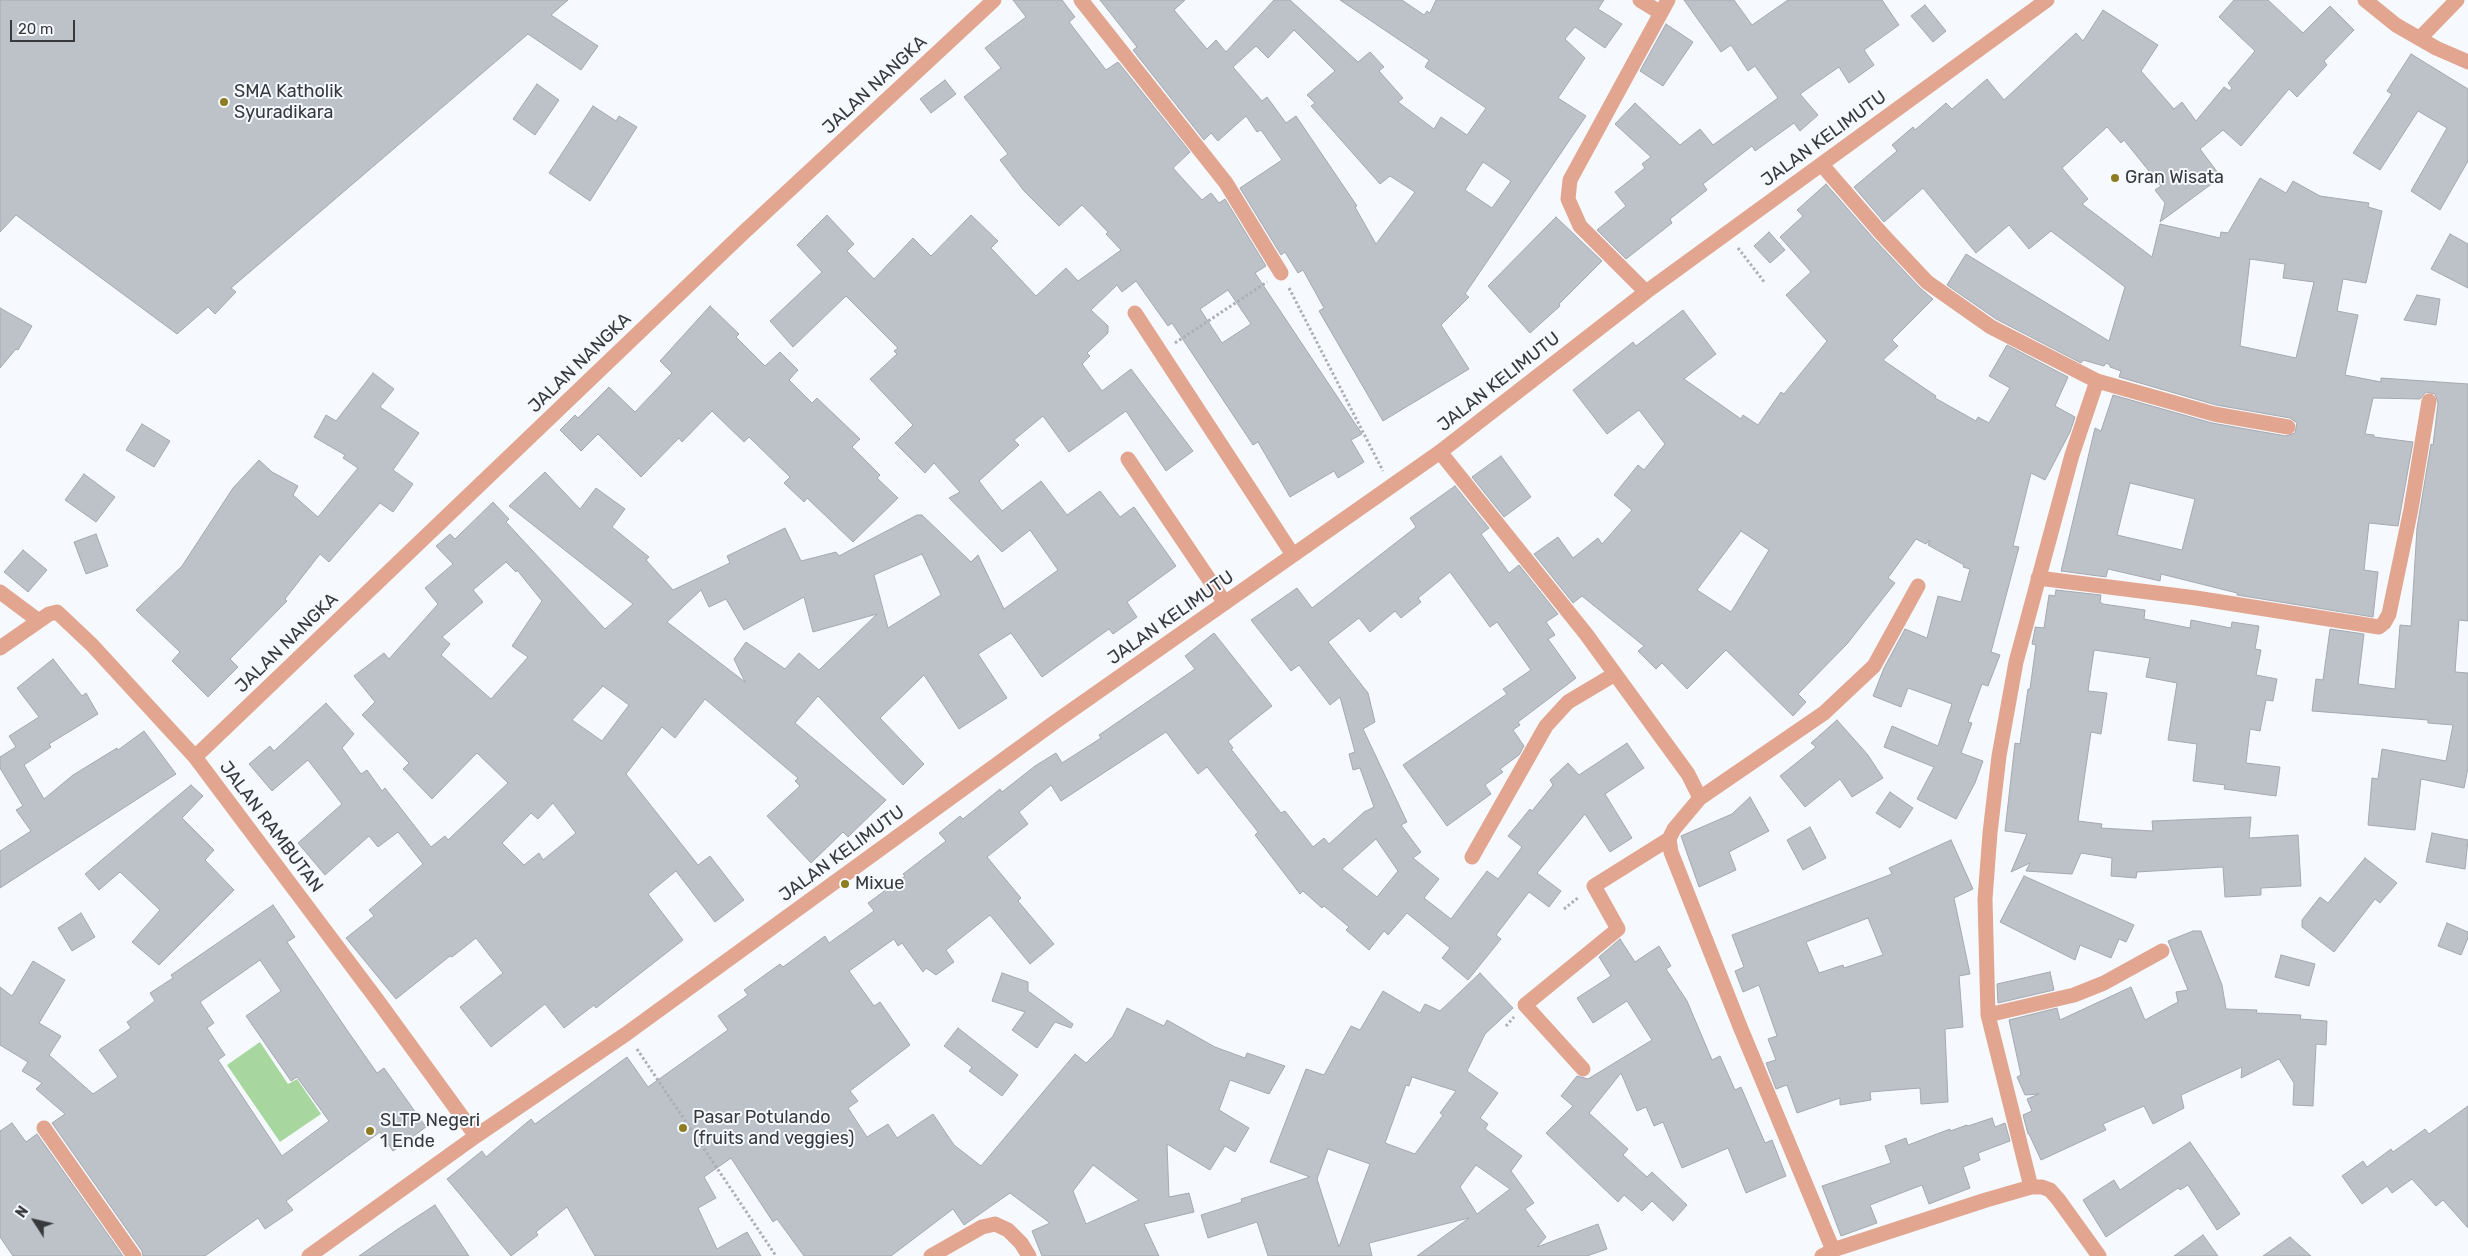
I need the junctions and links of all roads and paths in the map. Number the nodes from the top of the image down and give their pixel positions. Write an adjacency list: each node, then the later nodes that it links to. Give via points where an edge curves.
1 (994, 0): 32 (street, JALAN NANGKA, via 742,234)
2 (1081, 0): 13 (street, via 1226,183)
3 (1640, 0): 8 (street)
4 (1668, 0): 8 (street)
5 (2047, 0): 11 (street, JALAN KELIMUTU)
6 (2365, 0): 9 (street, via 2396,26)
7 (2457, 0): 9 (street)
8 (1661, 14): 15 (street, via 1570,180 1568,198 1580,226)
9 (2420, 38): 10 (street)
10 (2468, 62)
11 (1822, 165): 12 (street, JALAN KELIMUTU); 18 (street, via 1927,282 1991,327)
12 (1726, 233): 14 (path); 15 (street, JALAN KELIMUTU)
13 (1281, 272): 17 (path); 23 (path)
14 (1765, 283)
15 (1646, 292): 21 (street, JALAN KELIMUTU)
16 (1135, 313): 17 (street)
17 (1162, 352): 24 (street)
18 (2097, 381): 20 (street, via 2214,414); 25 (street)
19 (2428, 401): 25 (street, via 2411,509 2389,614 2379,627 2196,598)
20 (2288, 427)
21 (1440, 452): 23 (street, JALAN KELIMUTU); 31 (street, via 1586,634)
22 (1128, 459): 28 (street)
23 (1391, 486): 24 (street, JALAN KELIMUTU)
24 (1293, 555): 28 (street, JALAN KELIMUTU)
25 (2038, 578): 37 (street, via 2016,662 1999,756 1990,833 1985,899)
26 (1918, 586): 33 (street, via 1874,666 1824,713)
27 (0, 592): 29 (street)
28 (1225, 603): 38 (street, JALAN KELIMUTU, via 1055,722)
29 (39, 621): 30 (street, JALAN RAMBUTAN); 32 (street, JALAN RAMBUTAN, via 54,612 65,617)
30 (0, 648)
31 (1614, 674): 33 (street, via 1688,774); 35 (street, via 1568,702 1546,726)
32 (194, 757): 41 (street, JALAN RAMBUTAN)
33 (1700, 798): 34 (street, via 1674,829)
34 (1670, 839): 39 (street, via 1594,886 1618,929 1525,1005); 43 (street, via 1672,852)
35 (1472, 857)
36 (2162, 951): 37 (street, via 2082,992)
37 (1988, 1015): 42 (street)
38 (626, 1034): 41 (street, JALAN KELIMUTU); 46 (path)
39 (1583, 1069)
40 (44, 1128): 44 (street)
41 (476, 1136): 45 (street, JALAN KELIMUTU)
42 (2031, 1187): 43 (street); 49 (street, via 2050,1190)
43 (1828, 1253)
44 (134, 1256)
45 (310, 1256)
46 (776, 1256)
47 (932, 1256): 48 (street, via 982,1227 995,1224 1008,1230)
48 (1029, 1256)
49 (2099, 1256)

